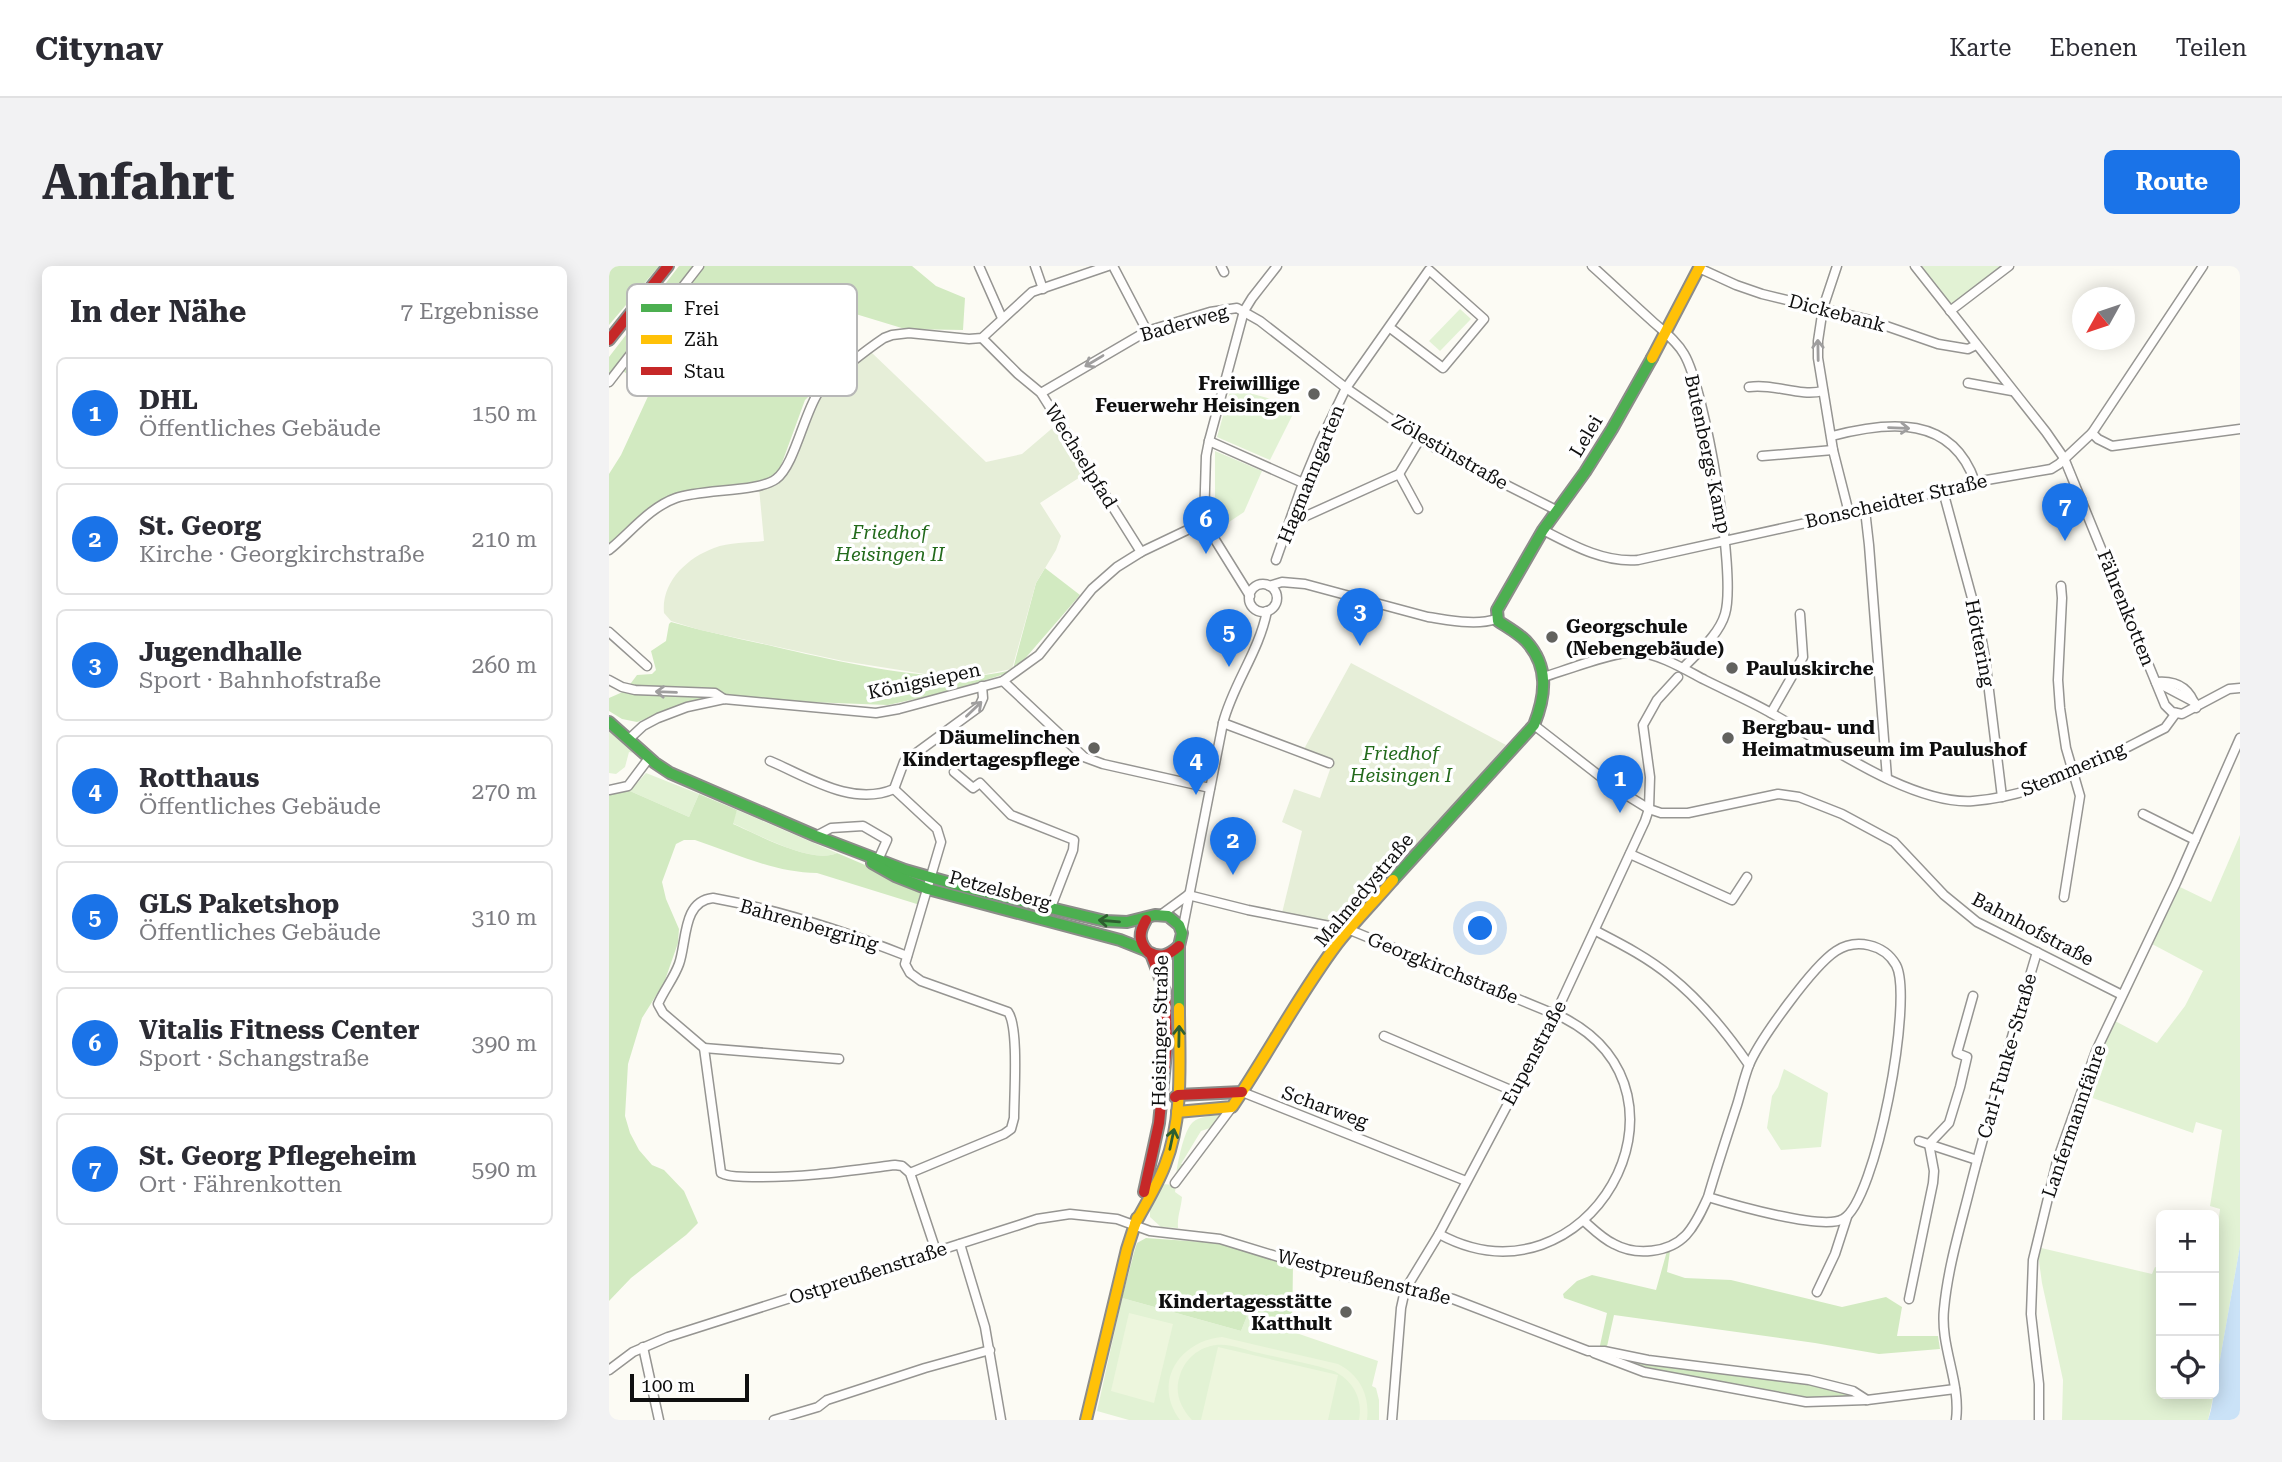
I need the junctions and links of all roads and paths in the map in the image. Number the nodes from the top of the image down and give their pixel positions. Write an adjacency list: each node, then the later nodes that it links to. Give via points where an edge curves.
1 (668, 266): 13 (main road)
2 (699, 266): 14 (street)
3 (979, 266): 20 (street)
4 (1035, 266): 15 (street)
5 (1110, 266): 15 (street); 22 (street)
6 (1277, 266): 17 (street, Baderweg)
7 (1592, 266): 23 (street, Butenbergs Kamp)
8 (1837, 266): 16 (street)
9 (1915, 266): 18 (street, Fährenkotten)
10 (2009, 266): 18 (street)
11 (2203, 266): 38 (street, Bonscheidter Straße)
12 (1700, 267): 16 (street, Dickebank, via 1762,294); 23 (main road, Lelei)
13 (654, 284)
14 (685, 284)
15 (1043, 289): 20 (street, via 1027,296)
16 (1823, 307): 26 (street, Dickebank, via 1938,344 1968,349); 33 (street, one-way to 16, via 1818,358)
17 (1244, 311): 22 (street, Baderweg, via 1232,307); 32 (street, Zölestinstraße); 41 (street)
18 (1950, 311): 26 (street, Fährenkotten)
19 (627, 317): 25 (main road)
20 (1002, 318): 24 (street)
21 (1389, 327): 21 (street, via 1443,368 1484,319 1429,270); 32 (street)
22 (1147, 331): 35 (street, Baderweg, one-way to 35)
23 (1666, 333): 50 (main road, Lelei, via 1592,462); 56 (street, Butenbergs Kamp, via 1692,372)
24 (982, 338): 28 (street, via 892,335); 35 (street, Wechselpfad)
25 (609, 340)
26 (1976, 345): 34 (street, Fährenkotten)
27 (627, 360): 29 (street)
28 (857, 361)
29 (609, 383)
30 (1968, 383): 34 (street)
31 (1749, 387): 33 (street)
32 (1346, 388): 40 (street, Zölestinstraße); 47 (street, Hagmanngarten)
33 (1823, 391): 39 (street)
34 (2013, 391): 44 (street, Fährenkotten)
35 (1041, 393): 58 (street, Wechselpfad)
36 (817, 396): 57 (street, via 777,479 759,486 675,498)
37 (2240, 429): 38 (street, via 2112,446)
38 (2092, 433): 44 (street, Bonscheidter Straße)
39 (1832, 436): 42 (street); 46 (street, one-way to 46, via 1891,427 1931,432 1959,449)
40 (1420, 439): 45 (street); 50 (street, Zölestinstraße)
41 (1209, 441): 47 (street); 54 (street)
42 (1833, 450): 43 (street); 53 (street)
43 (1762, 457)
44 (2064, 458): 46 (street, Bonscheidter Straße, via 2050,469); 79 (street, Fährenkotten)
45 (1399, 474): 49 (street); 52 (street, via 1306,516)
46 (1975, 482): 48 (street, Bonscheidter Straße)
47 (1303, 483): 52 (street, Hagmanngarten)
48 (1943, 491): 51 (street, Bonscheidter Straße); 100 (street, Höttering, via 1981,635)
49 (1418, 509)
50 (1556, 510): 55 (main road, Lelei)
51 (1864, 510): 53 (street, Bonscheidter Straße); 96 (street)
52 (1294, 512): 59 (street, Hagmanngarten)
53 (1849, 513): 56 (street, Bonscheidter Straße)
54 (1205, 522): 58 (street, Königsiepen); 60 (street)
55 (1543, 530): 56 (street, Bonscheidter Straße, via 1618,560 1638,560); 70 (main road, Lelei)
56 (1725, 540): 74 (street, Butenbergs Kamp, via 1725,616)
57 (609, 550)
58 (1141, 552): 78 (street, Königsiepen, via 1107,574 1039,655)
59 (1276, 560)
60 (1237, 573): 62 (street); 65 (street)
61 (1293, 584): 63 (street); 66 (street); 70 (street, via 1428,617)
62 (1256, 586): 63 (street); 65 (street)
63 (1269, 586): 66 (street)
64 (2061, 586): 95 (street, via 2059,700)
65 (1249, 596): 67 (street)
66 (1276, 596): 68 (street)
67 (1256, 611): 68 (street); 72 (street)
68 (1267, 611): 72 (street, Heisinger Straße)
69 (1800, 614): 85 (street, via 1803,657)
70 (1496, 619): 75 (main road, via 1533,648)
71 (609, 632): 73 (street)
72 (1261, 635): 87 (street, Heisinger Straße)
73 (647, 666)
74 (1683, 668): 75 (street, Stemmering, via 1648,654 1629,653); 85 (street, Stemmering)
75 (1544, 677): 88 (main road, via 1542,705)
76 (1678, 677): 101 (street, via 1643,725 1650,764)
77 (609, 680): 82 (street, one-way to 77, via 715,694 630,690)
78 (1003, 681): 81 (street, Königsiepen); 97 (street, via 1091,761)
79 (2156, 682): 83 (street, Fährenkotten, via 2186,689); 84 (street, Fährenkotten)
80 (2239, 685): 83 (street, Stemmering)
81 (982, 686): 82 (street, Königsiepen, via 876,713); 98 (street, one-way to 81, via 904,762 979,706)
82 (724, 699): 90 (street, Königsiepen, via 658,718)
83 (2195, 705): 84 (street, Stemmering, via 2182,714)
84 (2173, 711): 95 (street, Stemmering, via 2165,728)
85 (1771, 713): 96 (street, Stemmering)
86 (609, 722): 90 (main road)
87 (1223, 723): 93 (street); 97 (street, Heisinger Straße)
88 (1534, 726): 101 (street, Bahnhofstraße); 116 (main road, Malmedystraße)
89 (2240, 738): 104 (street, Lanfermannfähre)
90 (629, 739): 91 (main road, Petzelsberg)
91 (649, 758): 99 (street, via 628,786); 103 (main road, Petzelsberg, via 670,773)
92 (770, 761): 98 (street, via 840,792)
93 (1329, 763)
94 (954, 772): 112 (street, via 973,788 980,783 1011,815 1075,840)
95 (2073, 772): 100 (street, Stemmering); 111 (street, via 2080,796)
96 (1887, 778): 100 (street, Stemmering, via 1944,799)
97 (1210, 788): 110 (street, Heisinger Straße)
98 (894, 789): 109 (street, via 940,835)
99 (609, 790)
100 (2002, 797)
101 (1649, 809): 106 (street, Eupenstraße); 122 (street, Bahnhofstraße, via 1678,814 1778,794 1808,800 1894,842 1958,908)
102 (2143, 814): 104 (street)
103 (815, 836): 105 (main road, Petzelsberg); 107 (street, via 831,828 863,827 887,840)
104 (2195, 840): 124 (street, Lanfermannfähre)
105 (851, 851): 107 (main road, Petzelsberg); 109 (main road, Petzelsberg, via 895,876)
106 (1630, 854): 108 (street, via 1728,900 1734,900); 117 (street, Eupenstraße)
107 (878, 860): 109 (main road, Petzelsberg)
108 (1747, 877)
109 (930, 884): 112 (main road, Petzelsberg); 121 (main road, Petzelsberg); 123 (street)
110 (1188, 895): 113 (street); 115 (street, Georgkirchstraße); 118 (street, Heisinger Straße)
111 (2064, 897)
112 (1051, 907): 114 (main road, Petzelsberg, one-way to 112, via 1109,921)
113 (1161, 914): 114 (main road); 118 (main road, via 1176,921)
114 (1146, 920): 121 (main road, Heisinger Straße, via 1139,935)
115 (1331, 926): 116 (street, Georgkirchstraße); 119 (street, Georgkirchstraße)
116 (1350, 930): 119 (main road, Malmedystraße); 126 (street, Georgkirchstraße)
117 (1596, 931): 126 (street, Eupenstraße); 130 (street, via 1656,965 1682,986)
118 (1182, 932): 120 (main road)
119 (1337, 944): 132 (main road, Malmedystraße)
120 (1179, 946): 121 (main road, Heisinger Straße, via 1167,956); 133 (main road, Heisinger Straße, one-way to 120)
121 (1148, 952): 133 (main road, Heisinger Straße, via 1167,1003)
122 (2037, 952): 124 (street, Bahnhofstraße); 137 (street, Carl-Funke-Straße)
123 (907, 956): 128 (street, Bahrenbergring, via 776,911 707,899 690,916 679,964 658,1004); 138 (street, via 905,964 918,979 1008,1012 1014,1033 1011,1129)
124 (2122, 995): 165 (street, Lanfermannfähre, via 2096,1051 2057,1161 2032,1260)
125 (1973, 996): 136 (street, Carl-Funke-Straße, via 1957,1053 1967,1057 1961,1087 1949,1123)
126 (1555, 1015): 131 (street, Eupenstraße); 143 (street, Georgkirchstraße, via 1576,1024 1600,1044 1627,1091 1630,1124 1623,1162)
127 (1384, 1036): 131 (street)
128 (704, 1048): 129 (street); 138 (street, via 722,1175 813,1175 895,1165)
129 (839, 1059)
130 (1749, 1065): 141 (street); 142 (street, via 1796,994 1834,952 1845,946 1869,945 1895,964 1901,997 1890,1096 1862,1188)
131 (1513, 1091): 139 (street, Eupenstraße)
132 (1242, 1092): 133 (main road, Scharweg); 134 (main road); 139 (street, Scharweg)
133 (1170, 1102): 134 (main road); 144 (main road, Heisinger Straße, via 1171,1146)
134 (1232, 1107): 140 (street)
135 (1919, 1141): 136 (street, Carl-Funke-Straße)
136 (1929, 1144): 137 (street, Carl-Funke-Straße); 150 (street, via 1933,1183)
137 (1977, 1160): 156 (street, Carl-Funke-Straße, via 1944,1307)
138 (910, 1173): 147 (street)
139 (1466, 1181): 145 (street, Eupenstraße)
140 (1175, 1183)
141 (1708, 1197): 142 (street, via 1755,1211 1821,1222 1837,1222); 143 (street, via 1685,1235 1653,1250 1622,1248)
142 (1847, 1216): 149 (street)
143 (1584, 1221): 145 (street, via 1518,1252 1478,1250)
144 (1135, 1224): 146 (street, Ostpreußenstraße, via 1060,1215); 148 (street, Westpreußenstraße, via 1150,1231 1220,1239); 162 (main road, Heisinger Straße)
145 (1439, 1234): 148 (street, Eupenstraße)
146 (960, 1244): 147 (street, Ostpreußenstraße); 152 (street)
147 (936, 1251): 151 (street, Ostpreußenstraße)
148 (1405, 1290): 153 (street, Westpreußenstraße, via 1453,1299); 163 (street)
149 (1817, 1292)
150 (1909, 1299)
151 (643, 1347): 154 (street, Ostpreußenstraße); 159 (street)
152 (990, 1350): 160 (street); 161 (street)
153 (1588, 1351): 155 (street, Westpreußenstraße); 158 (street, Westpreußenstraße, via 1644,1372)
154 (609, 1370)
155 (1825, 1384): 157 (street, Westpreußenstraße); 158 (street)
156 (1955, 1389): 157 (street, Westpreußenstraße); 164 (street, Carl-Funke-Straße)
157 (1867, 1400): 158 (street, Westpreußenstraße)
158 (1824, 1403)
159 (659, 1420)
160 (774, 1420)
161 (1002, 1420)
162 (1086, 1420)
163 (1392, 1420)
164 (1956, 1420)
165 (2039, 1420)

